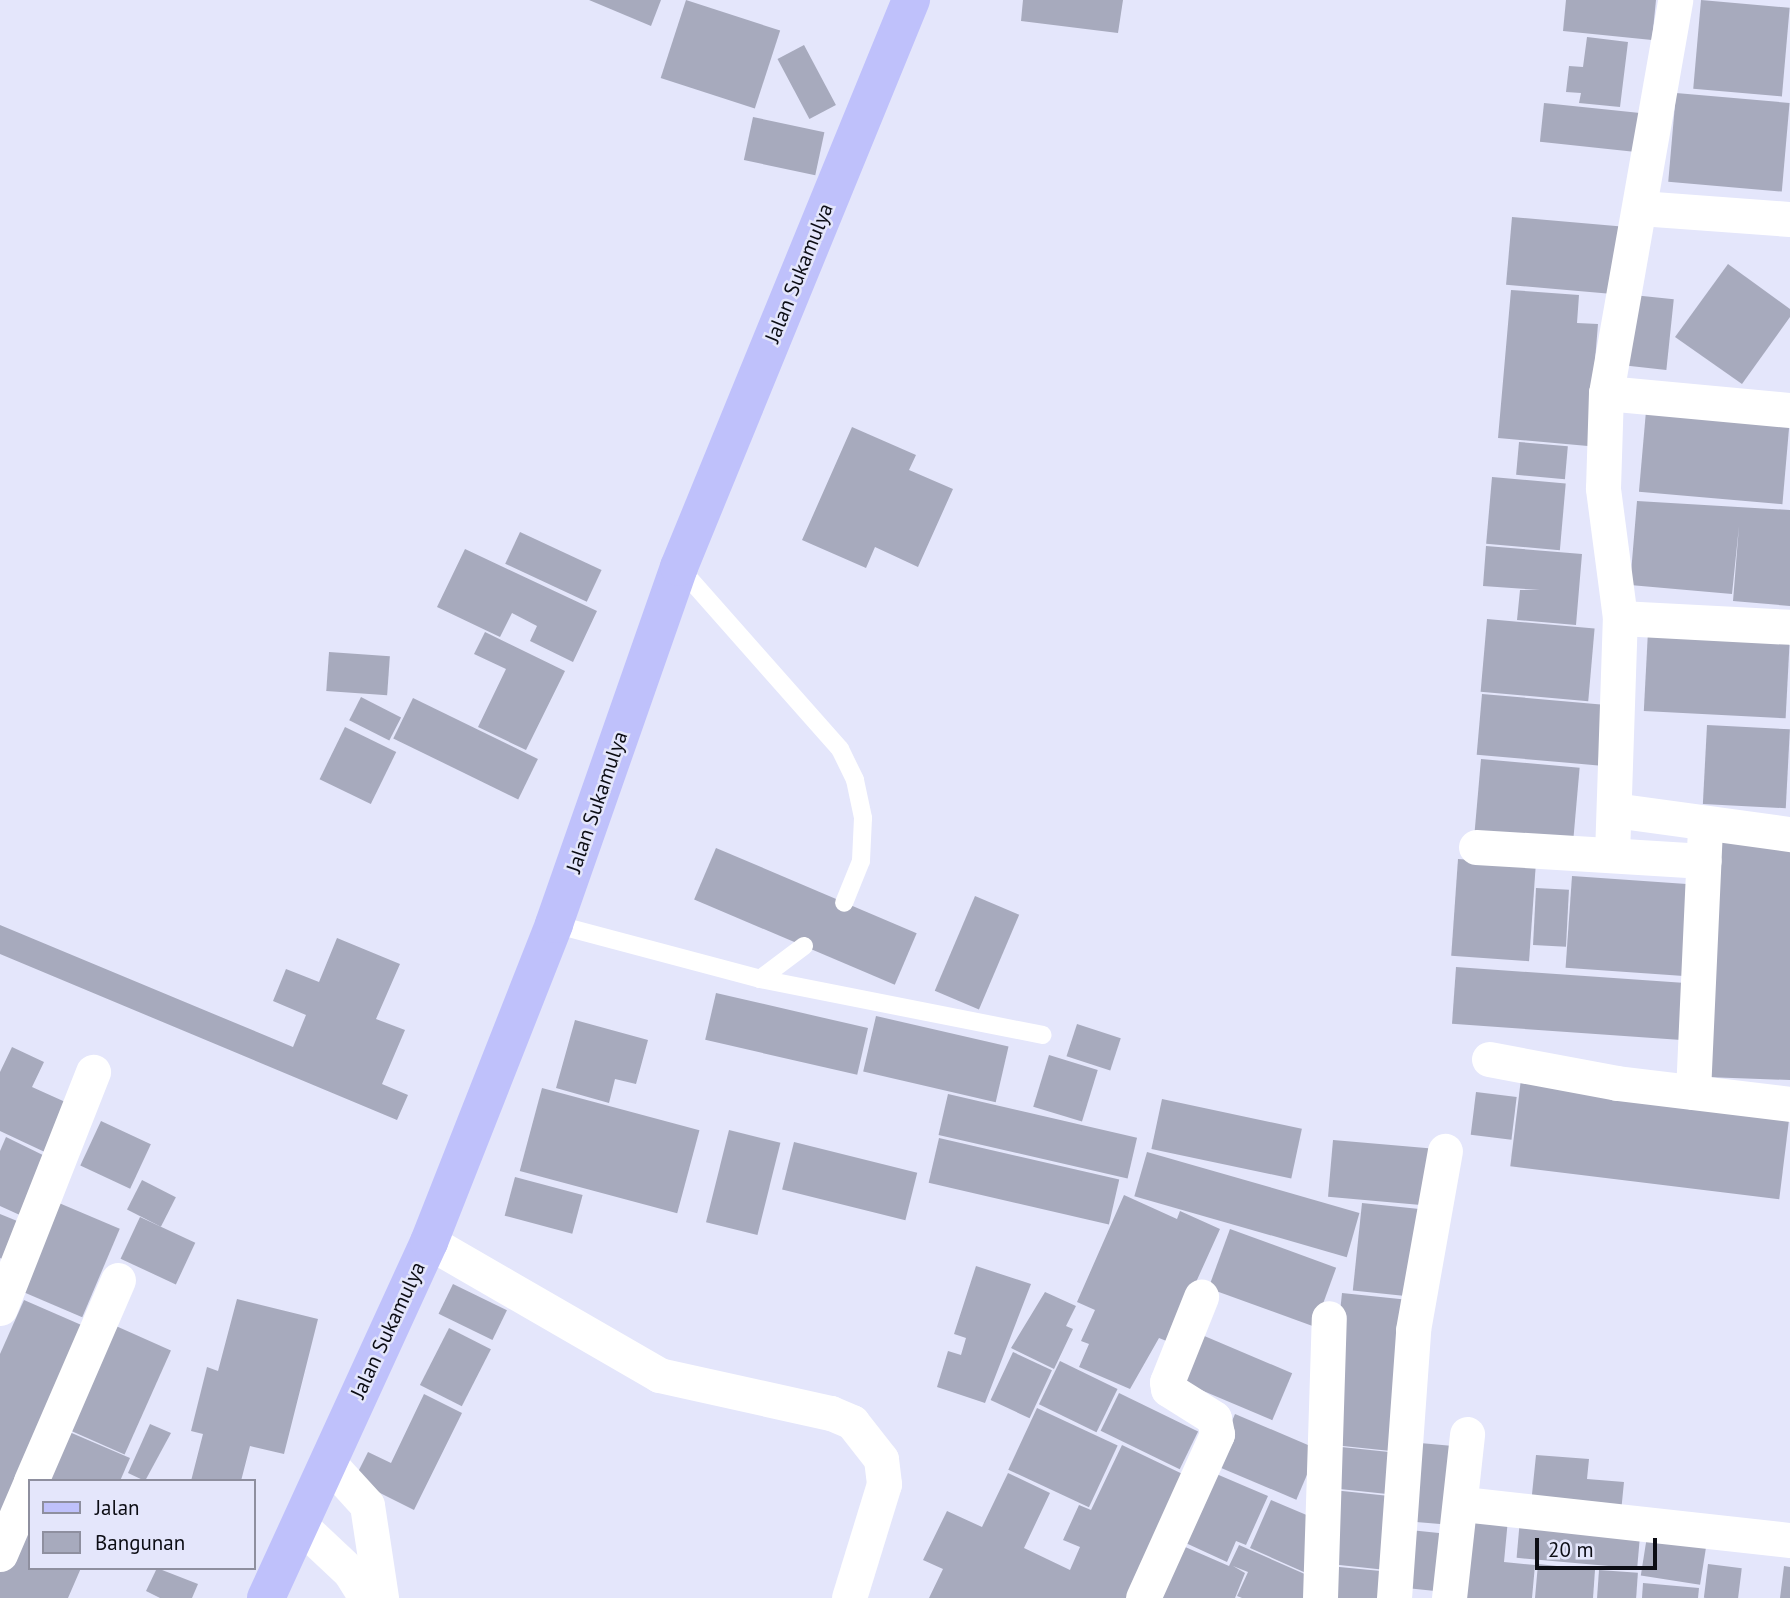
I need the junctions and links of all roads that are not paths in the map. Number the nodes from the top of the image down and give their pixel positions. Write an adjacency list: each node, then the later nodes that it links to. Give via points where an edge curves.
1 (911, 0): 7 (main road, Jalan Sukamulya)
2 (1675, 0): 3 (street)
3 (1640, 208): 4 (street); 5 (street)
4 (1790, 219)
5 (1606, 393): 6 (street); 8 (street, via 1603,488)
6 (1790, 410)
7 (679, 567): 16 (lane, via 839,749 855,780 863,818 861,861); 17 (main road, Jalan Sukamulya)
8 (1620, 618): 9 (street); 10 (street)
9 (1790, 627)
10 (1614, 810): 11 (street); 14 (street)
11 (1705, 826): 12 (street); 15 (street)
12 (1790, 834)
13 (1476, 847): 14 (street)
14 (1612, 855): 15 (street)
15 (1704, 861): 23 (street)
16 (844, 903)
17 (554, 924): 19 (lane); 26 (main road, Jalan Sukamulya)
18 (804, 946): 19 (lane)
19 (761, 979): 20 (lane)
20 (1043, 1035)
21 (1489, 1059): 23 (street)
22 (93, 1072): 29 (street)
23 (1693, 1092): 24 (street)
24 (1790, 1104)
25 (1445, 1151): 45 (street, via 1413,1330)
26 (429, 1242): 32 (main road, Jalan Sukamulya); 42 (street, via 659,1375 701,1388 831,1413 852,1422 881,1459 884,1484)
27 (118, 1280): 33 (street)
28 (1201, 1297): 43 (street, via 1167,1382 1168,1389 1214,1418 1217,1434)
29 (0, 1308)
30 (1329, 1318): 44 (street)
31 (1466, 1434): 35 (street)
32 (327, 1461): 36 (main road, Jalan Sukamulya); 41 (street, via 367,1505)
33 (33, 1479)
34 (28, 1490): 38 (street)
35 (1463, 1504): 37 (street); 46 (street)
36 (300, 1525): 39 (main road, Jalan Sukamulya); 40 (street, via 350,1572)
37 (1790, 1540)
38 (0, 1554)
39 (266, 1598)
40 (366, 1598)
41 (382, 1598)
42 (849, 1598)
43 (1143, 1598)
44 (1320, 1598)
45 (1394, 1598)
46 (1449, 1598)

